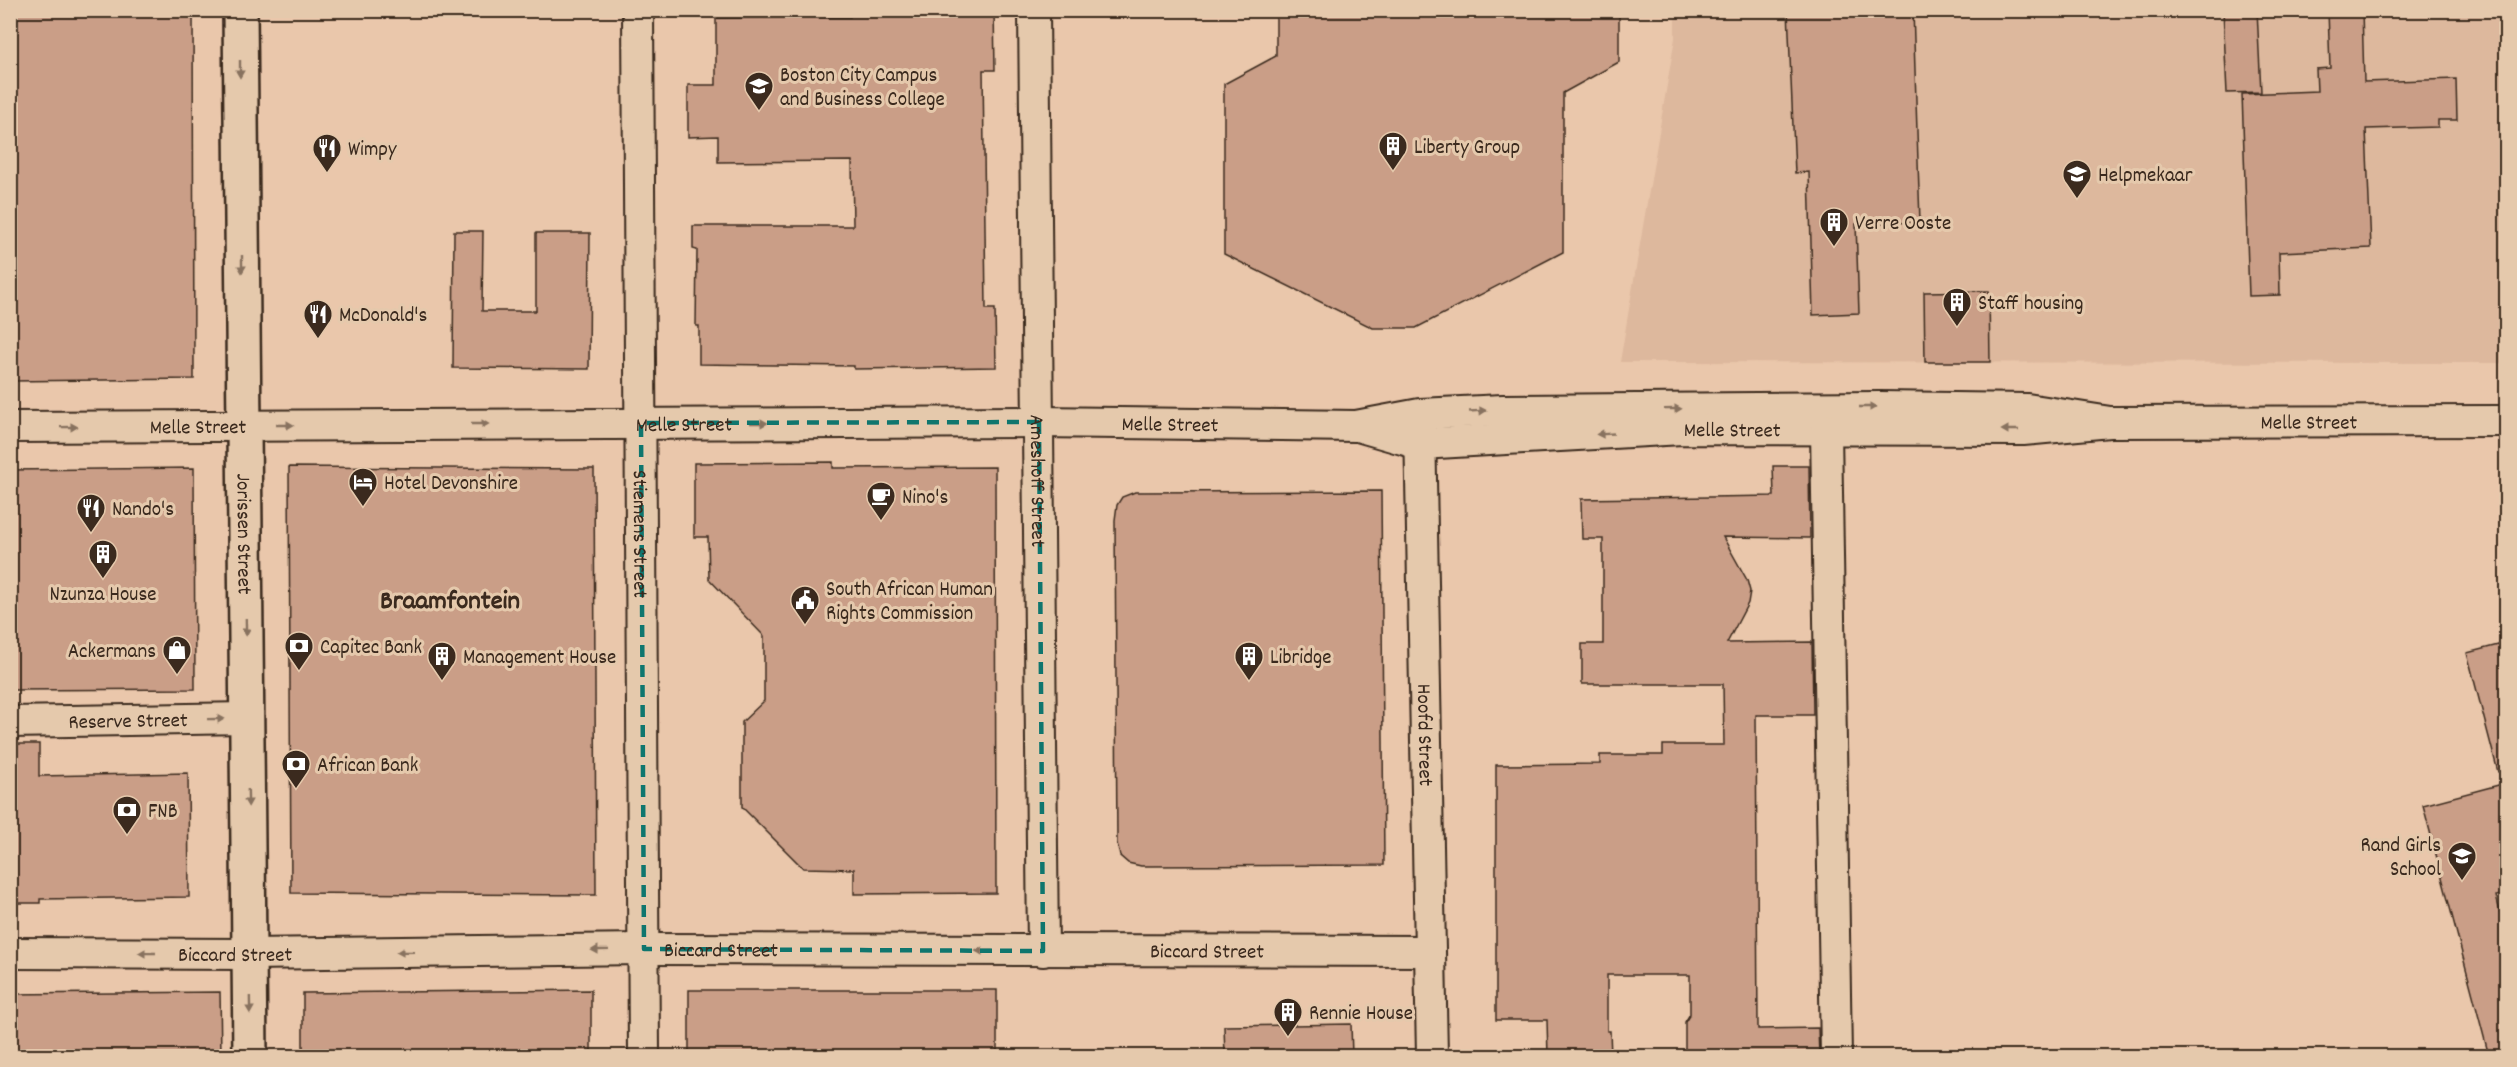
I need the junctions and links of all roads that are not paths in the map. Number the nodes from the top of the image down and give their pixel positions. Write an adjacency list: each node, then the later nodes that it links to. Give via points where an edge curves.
1 (240, 10): 9 (main road, Jorissen Street, one-way to 9)
2 (638, 10): 8 (street, Stiemens Street)
3 (1034, 10): 6 (street, Ameshoff Street)
4 (1419, 414): 7 (street, Melle Street, one-way to 7, via 1881,407 2027,409); 10 (street, Melle Street); 13 (street, Hoofd Street)
5 (2506, 421): 7 (street, Melle Street)
6 (1039, 422): 8 (street, Melle Street, one-way to 6); 10 (street, Melle Street); 17 (street, Ameshoff Street)
7 (2110, 422): 12 (street, Melle Street, one-way to 12, via 2023,430)
8 (641, 423): 9 (street, Melle Street, one-way to 8); 16 (street, Stiemens Street)
9 (243, 425): 11 (street, Melle Street, one-way to 9); 14 (main road, Jorissen Street, one-way to 14)
10 (1356, 426): 13 (street, Melle Street)
11 (10, 427)
12 (1826, 430): 13 (street, Melle Street, one-way to 13, via 1682,429); 24 (street)
13 (1420, 444): 18 (street, Hoofd Street)
14 (247, 718): 15 (street, Reserve Street, one-way to 14); 20 (main road, Jorissen Street, one-way to 20)
15 (10, 722)
16 (644, 949): 17 (street, Biccard Street, one-way to 16); 20 (street, Biccard Street, one-way to 20); 22 (street, Stiemens Street)
17 (1043, 951): 18 (street, Biccard Street)
18 (1430, 951): 23 (street, Hoofd Street)
19 (10, 952): 20 (street, Biccard Street, one-way to 19)
20 (249, 954): 21 (main road, Jorissen Street, one-way to 21)
21 (250, 1056)
22 (644, 1056)
23 (1432, 1056)
24 (1836, 1056)

